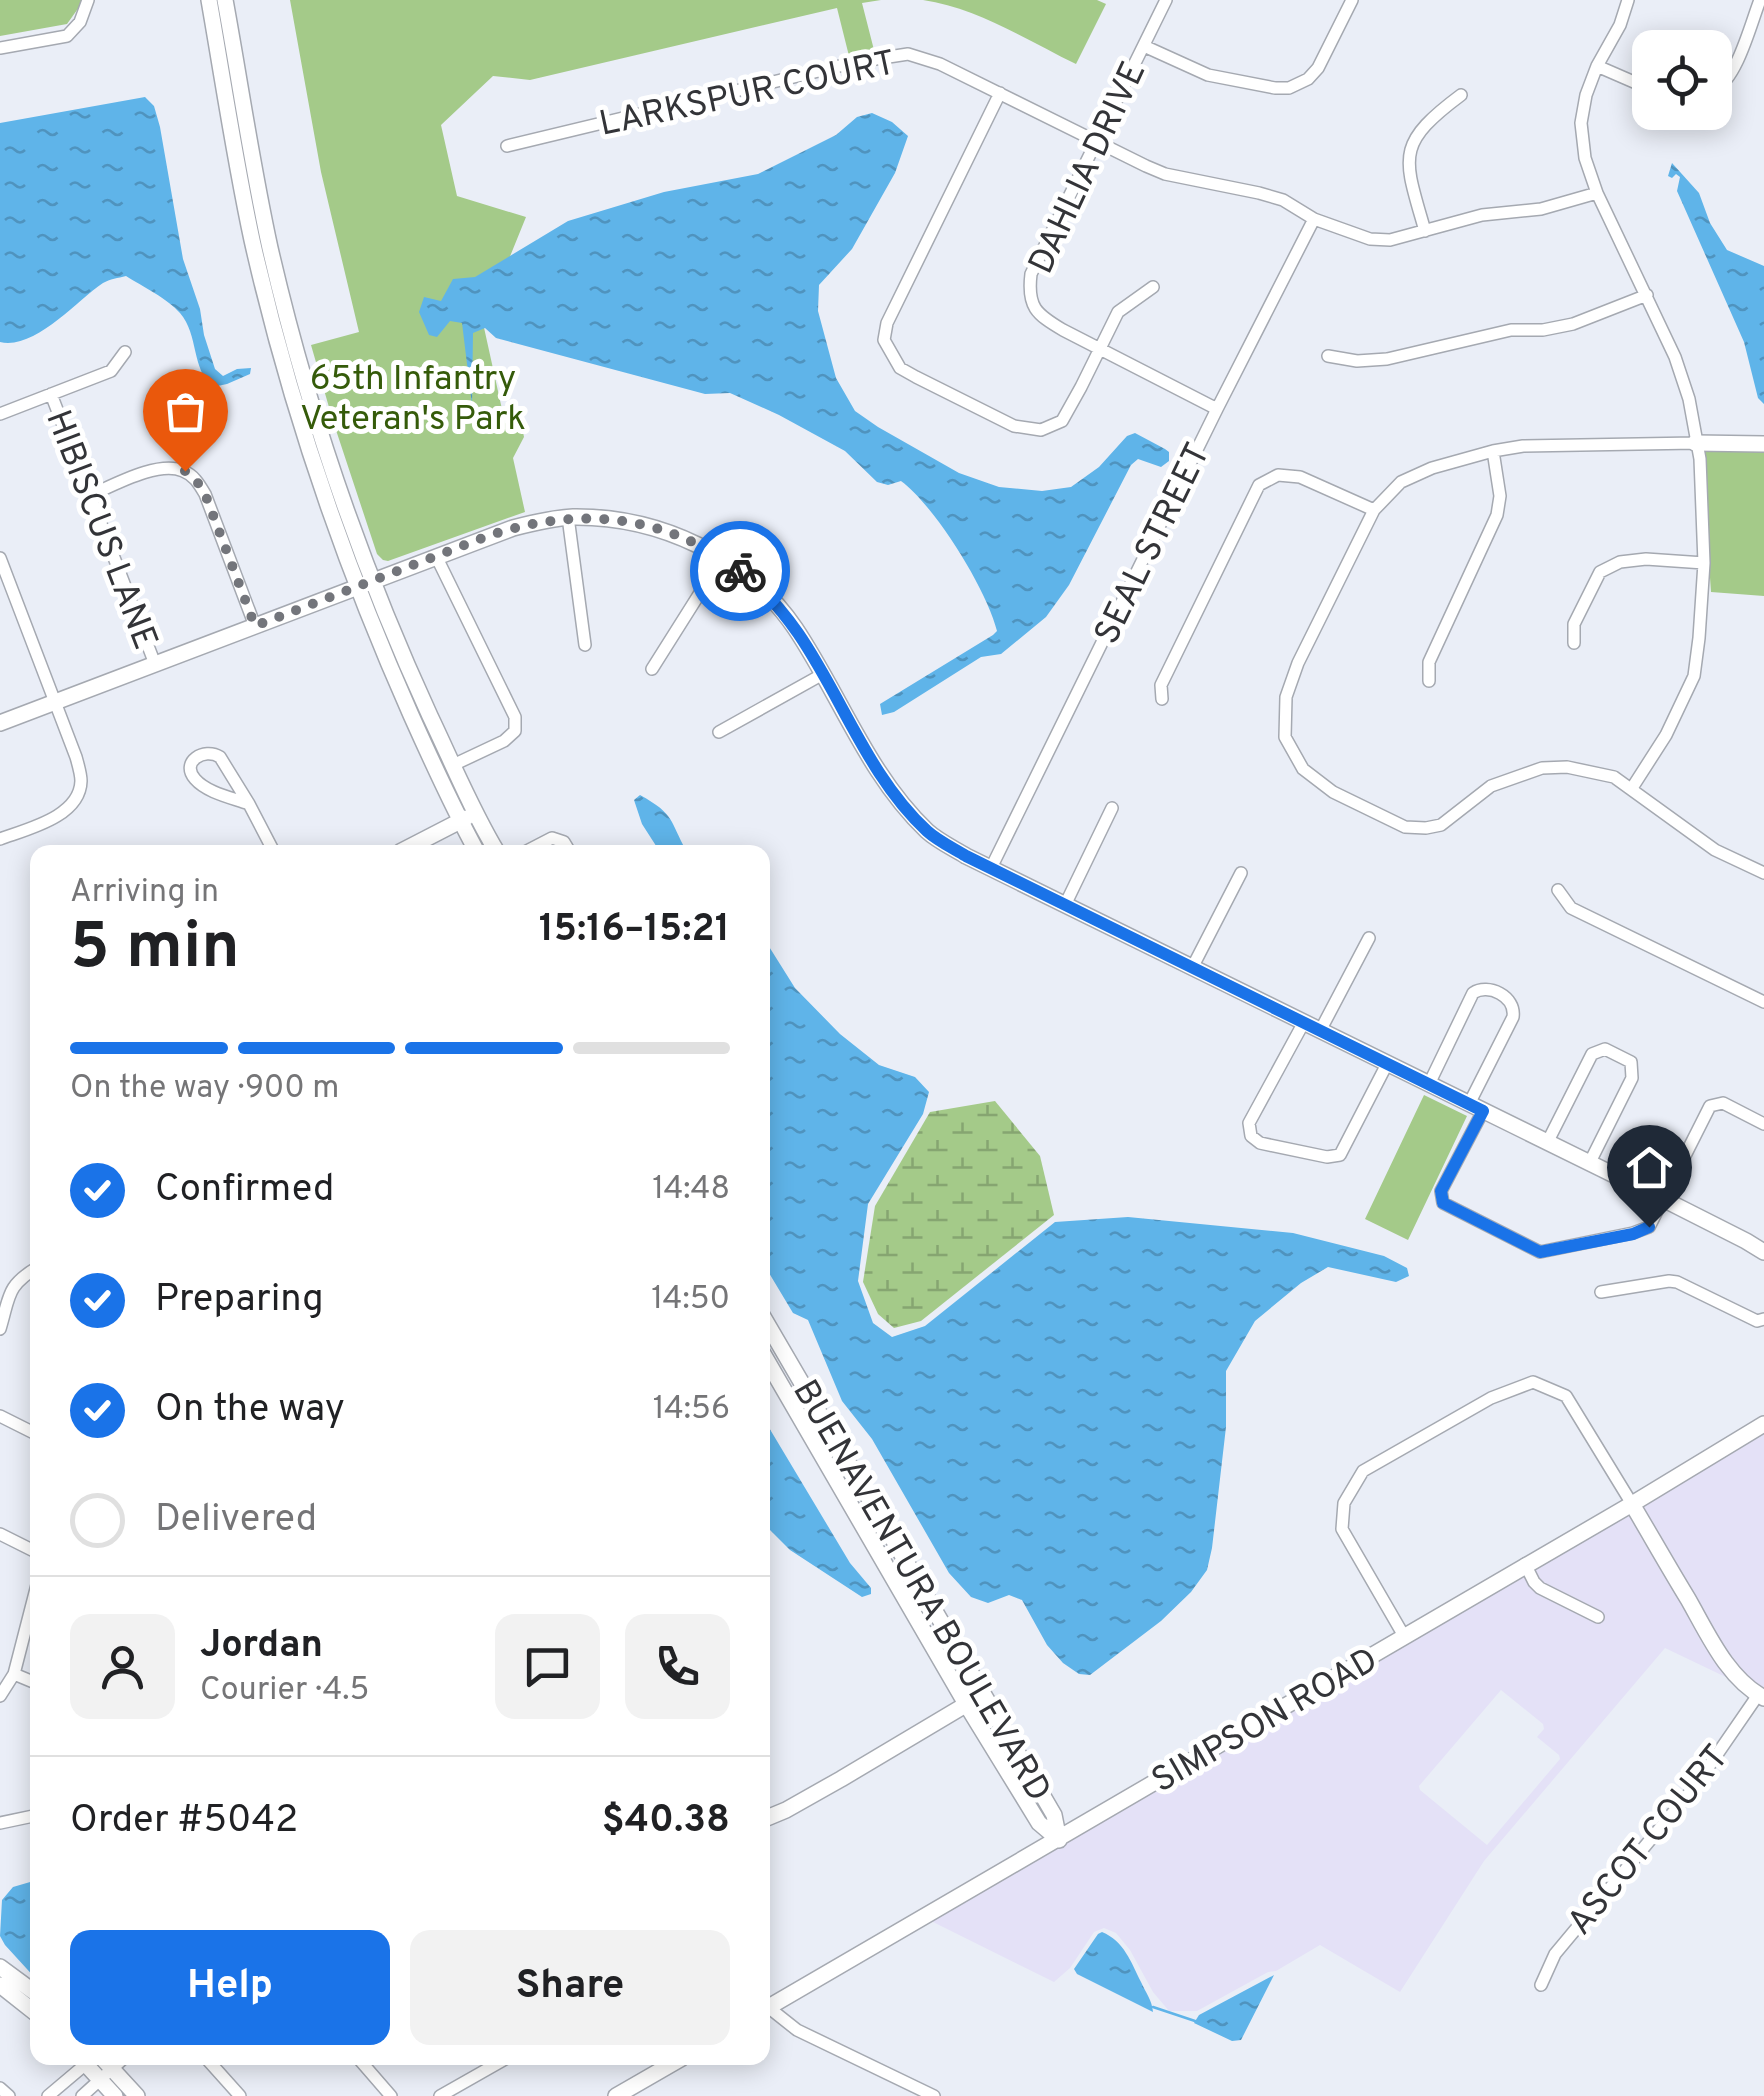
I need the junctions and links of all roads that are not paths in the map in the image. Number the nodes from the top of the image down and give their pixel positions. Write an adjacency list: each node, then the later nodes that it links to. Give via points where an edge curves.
1 (88, 0): 9 (street, via 67,36)
2 (209, 0): 38 (main road, via 252,240 282,359 314,466)
3 (225, 0): 38 (main road, via 270,246)
4 (1166, 0): 8 (street, DAHLIA DRIVE)
5 (1352, 0): 8 (street, via 1318,68 1289,88 1208,75)
6 (1628, 0): 10 (street)
7 (1760, 0): 11 (street)
8 (1144, 46): 15 (street, DAHLIA DRIVE)
9 (0, 48)
10 (1597, 66): 12 (street); 17 (street, via 1581,123)
11 (1732, 71)
12 (1632, 81)
13 (1000, 93): 15 (street, LARKSPUR COURT); 16 (street, LARKSPUR COURT, via 908,54); 22 (street, via 892,311 884,340 900,368 1014,426 1041,430 1062,421)
14 (1461, 95): 19 (street, via 1432,117 1408,157)
15 (1096, 142): 18 (street, LARKSPUR COURT, via 1165,174 1283,200); 22 (street, DAHLIA DRIVE, via 1029,287 1040,317)
16 (507, 146)
17 (1597, 193): 19 (street, LARKSPUR COURT); 21 (street)
18 (1314, 219): 19 (street, LARKSPUR COURT, via 1370,240); 26 (street, SEAL STREET)
19 (1426, 231)
20 (1152, 287): 22 (street, via 1118,312)
21 (1647, 295): 24 (street, via 1543,330 1510,330 1387,359); 28 (street, via 1689,399)
22 (1100, 348): 26 (street, DAHLIA DRIVE)
23 (125, 352): 25 (street, via 112,371)
24 (1328, 356)
25 (52, 394): 27 (street); 31 (street, HIBISCUS LANE)
26 (1218, 408): 62 (street, SEAL STREET)
27 (0, 414)
28 (1695, 443): 29 (main road); 30 (street); 37 (street)
29 (1764, 444)
30 (1493, 451): 32 (street, via 1401,482); 45 (street, via 1497,515 1429,662)
31 (91, 494): 39 (street, via 154,469 185,471 205,494); 42 (street, HIBISCUS LANE)
32 (1374, 510): 46 (street, via 1300,477 1278,475 1260,485 1161,685); 51 (street, via 1286,697 1285,736 1303,769 1333,792 1416,828 1441,825 1491,786 1542,768 1592,771)
33 (568, 518): 34 (main road, via 513,528); 36 (main road, via 656,528); 41 (street)
34 (436, 556): 38 (main road); 50 (street, via 515,718 515,731 504,740)
35 (0, 558): 47 (street)
36 (722, 558): 43 (street); 44 (main road, via 782,610)
37 (1704, 562): 40 (street, via 1646,559 1600,572 1574,624); 51 (street, via 1694,676)
38 (364, 584): 39 (main road); 50 (main road); 54 (main road, via 391,670)
39 (255, 626): 42 (main road)
40 (1574, 643)
41 (584, 646)
42 (155, 664): 47 (main road)
43 (652, 669)
44 (823, 674): 49 (street); 62 (main road, via 904,807 930,834)
45 (1429, 681)
46 (1162, 699)
47 (55, 702): 48 (main road); 55 (street, via 76,757 76,799 54,819)
48 (0, 722)
49 (720, 732)
50 (453, 764): 54 (main road)
51 (1632, 788): 64 (street, via 1715,850)
52 (249, 804): 52 (street, via 220,757 206,752 196,758 195,780); 56 (street)
53 (1112, 808): 66 (street)
54 (467, 817): 57 (main road); 58 (main road); 59 (main road)
55 (0, 839)
56 (270, 845)
57 (413, 845)
58 (475, 845)
59 (491, 845)
60 (539, 845): 61 (street, via 552,838)
61 (566, 845)
62 (991, 868): 66 (main road)
63 (1242, 873): 68 (street)
64 (1764, 873)
65 (1558, 890): 69 (street, via 1572,908)
66 (1065, 905): 68 (main road)
67 (1369, 938): 71 (street)
68 (1192, 968): 70 (main road)
69 (1764, 1002)
70 (1304, 1022): 71 (main road); 72 (street, via 1249,1124 1260,1142 1327,1158 1340,1155)
71 (1320, 1030): 72 (main road)
72 (1386, 1064): 73 (main road)
73 (1428, 1084): 74 (main road); 74 (street, via 1472,993 1485,988 1514,1009)
74 (1476, 1107): 76 (main road); 78 (street, via 1441,1191 1443,1203 1540,1252 1633,1234 1649,1227)
75 (1764, 1124): 78 (street, via 1723,1103 1710,1106)
76 (1547, 1143): 77 (main road); 77 (street, via 1592,1054 1605,1049 1618,1055 1631,1062 1632,1078)
77 (1589, 1164): 78 (main road)
78 (1663, 1199): 79 (main road)
79 (1764, 1252)
80 (30, 1272): 83 (street, via 12,1287)
81 (1601, 1292): 82 (street, via 1677,1282 1757,1322)
82 (1764, 1319)
83 (0, 1329)
84 (770, 1329): 98 (main road, BUENAVENTURA BOULEVARD)
85 (770, 1366): 101 (main road, BUENAVENTURA BOULEVARD)
86 (0, 1416): 88 (street)
87 (1764, 1424): 89 (main road, SIMPSON ROAD)
88 (30, 1430)
89 (1632, 1504): 92 (main road, SIMPSON ROAD); 95 (street, via 1566,1396 1533,1382 1491,1398 1375,1465 1344,1503 1342,1529); 100 (main road, via 1715,1647)
90 (0, 1534): 91 (street)
91 (30, 1549)
92 (1525, 1564): 94 (street, via 1540,1588); 95 (main road, SIMPSON ROAD)
93 (30, 1612): 96 (street)
94 (1598, 1617)
95 (1404, 1636): 105 (main road, SIMPSON ROAD)
96 (14, 1674): 97 (street); 99 (street)
97 (30, 1681)
98 (984, 1694): 101 (main road); 105 (main road, BUENAVENTURA BOULEVARD, via 1054,1814)
99 (0, 1696)
100 (1761, 1696): 108 (street, ASCOT COURT, via 1554,1954)
101 (966, 1704): 103 (main road); 105 (main road, BUENAVENTURA BOULEVARD, via 1038,1823)
102 (30, 1817): 104 (street)
103 (770, 1817)
104 (0, 1823)
105 (1058, 1840): 110 (main road, SIMPSON ROAD)
106 (0, 1967): 109 (main road)
107 (0, 1985): 111 (main road)
108 (1541, 1985)
109 (30, 1990)
110 (770, 2006)
111 (30, 2009)
112 (770, 2012): 131 (street)
113 (96, 2065): 123 (street)
114 (98, 2065): 124 (street)
115 (100, 2065): 125 (main road)
116 (101, 2065): 126 (main road)
117 (212, 2065): 127 (street)
118 (364, 2065): 128 (street)
119 (495, 2065): 129 (street)
120 (670, 2065): 130 (main road)
121 (0, 2088): 122 (street)
122 (9, 2096)
123 (48, 2096)
124 (82, 2096)
125 (115, 2096)
126 (136, 2096)
127 (240, 2096)
128 (391, 2096)
129 (440, 2096)
130 (616, 2096)
131 (934, 2096)

